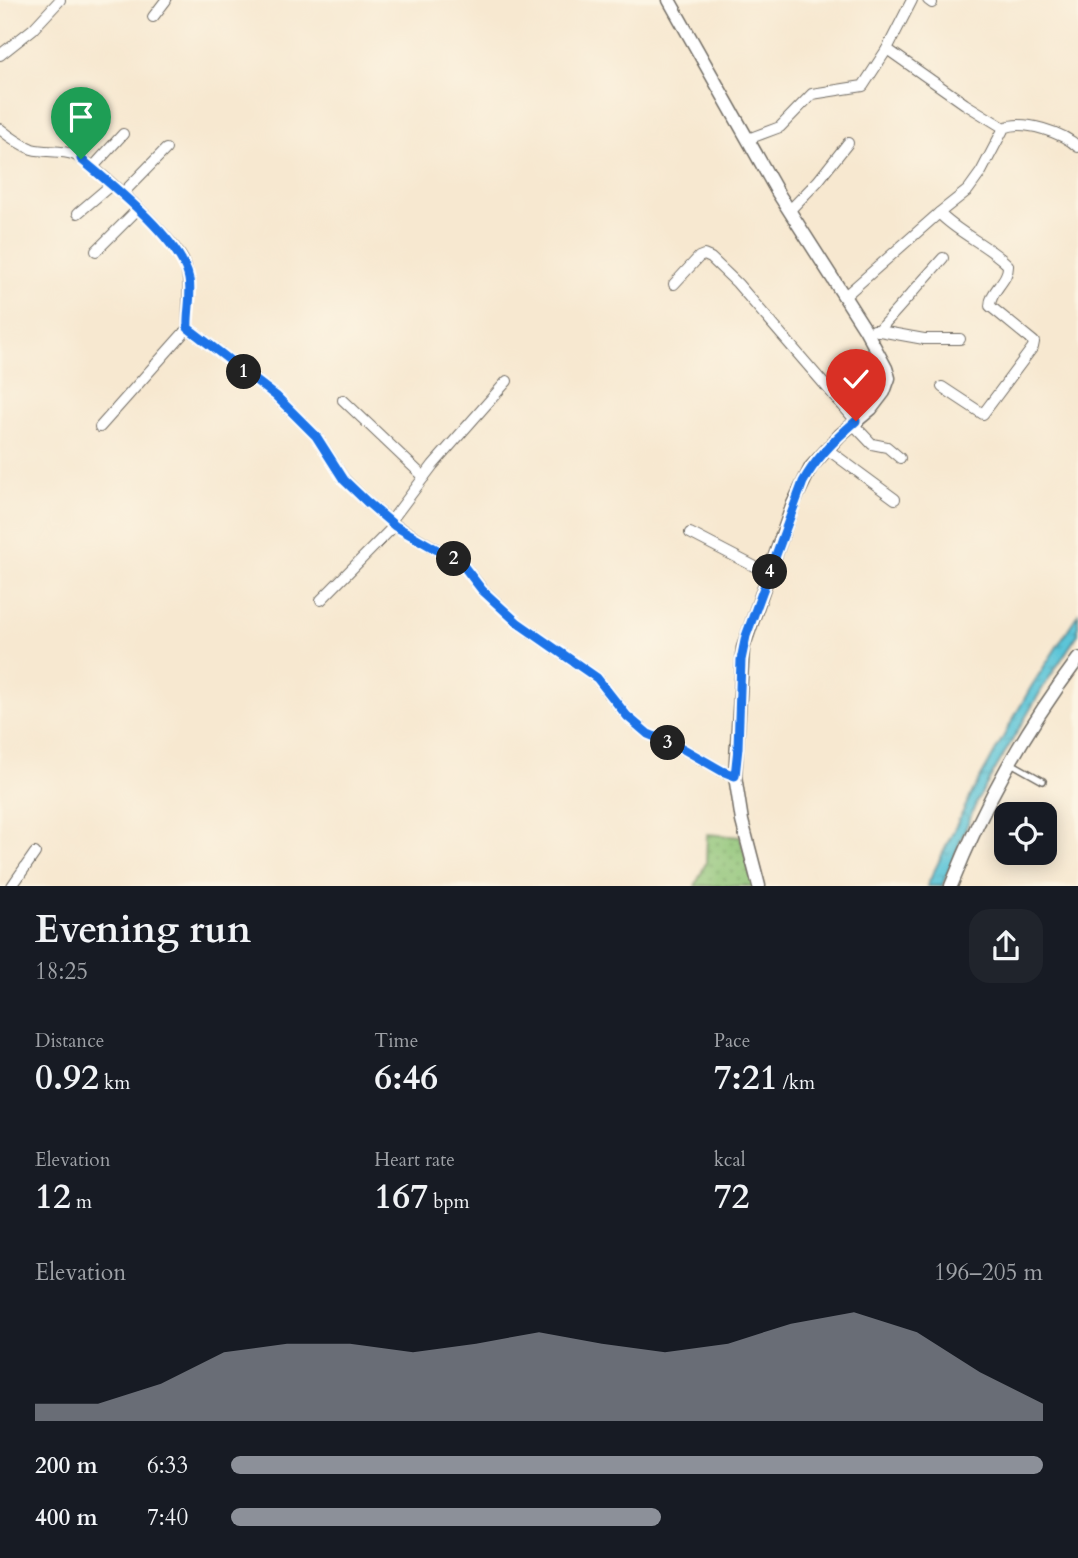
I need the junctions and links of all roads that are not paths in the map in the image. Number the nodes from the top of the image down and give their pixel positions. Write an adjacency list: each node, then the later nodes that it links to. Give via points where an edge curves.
1 (60, 0): 7 (street)
2 (166, 0): 5 (street)
3 (668, 0): 11 (street)
4 (912, 0): 6 (street)
5 (153, 17)
6 (887, 49): 8 (street); 11 (street, via 863,86 812,94 780,127)
7 (0, 55)
8 (1004, 128): 13 (street, via 1017,123); 20 (street, via 975,182)
9 (0, 130): 15 (street, via 32,149 75,155)
10 (123, 134): 15 (street)
11 (748, 139): 19 (street)
12 (848, 143): 19 (street)
13 (1077, 143)
14 (166, 149): 17 (street)
15 (92, 168): 16 (street)
16 (111, 184): 17 (street); 21 (street)
17 (122, 194): 18 (street)
18 (137, 210): 22 (street); 26 (street, via 184,260 190,288)
19 (789, 211): 25 (street)
20 (939, 212): 25 (street); 30 (street, via 1008,265 990,306 1034,342 985,413)
21 (78, 213)
22 (96, 251)
23 (943, 258): 27 (street)
24 (674, 284): 32 (street, via 702,255 711,257)
25 (845, 296): 27 (street)
26 (188, 328): 33 (street); 38 (street, via 276,396 316,436 344,480)
27 (872, 330): 28 (street, via 924,339); 32 (street, via 889,378 884,393)
28 (960, 339)
29 (507, 381): 36 (street)
30 (942, 387)
31 (342, 400): 36 (street)
32 (855, 423): 34 (street); 35 (street, via 872,444 887,447)
33 (100, 427)
34 (827, 449): 37 (street); 40 (street, via 803,482)
35 (900, 458)
36 (424, 477): 38 (street)
37 (895, 499)
38 (393, 523): 41 (street); 44 (street, via 462,564 518,623 597,678 648,734)
39 (690, 533): 40 (street)
40 (769, 574): 44 (street, via 743,648)
41 (321, 600)
42 (1078, 659): 43 (street)
43 (1009, 762): 45 (lane); 49 (street)
44 (735, 776): 48 (street)
45 (1042, 781)
46 (35, 853): 47 (street)
47 (12, 886)
48 (759, 886)
49 (951, 886)

